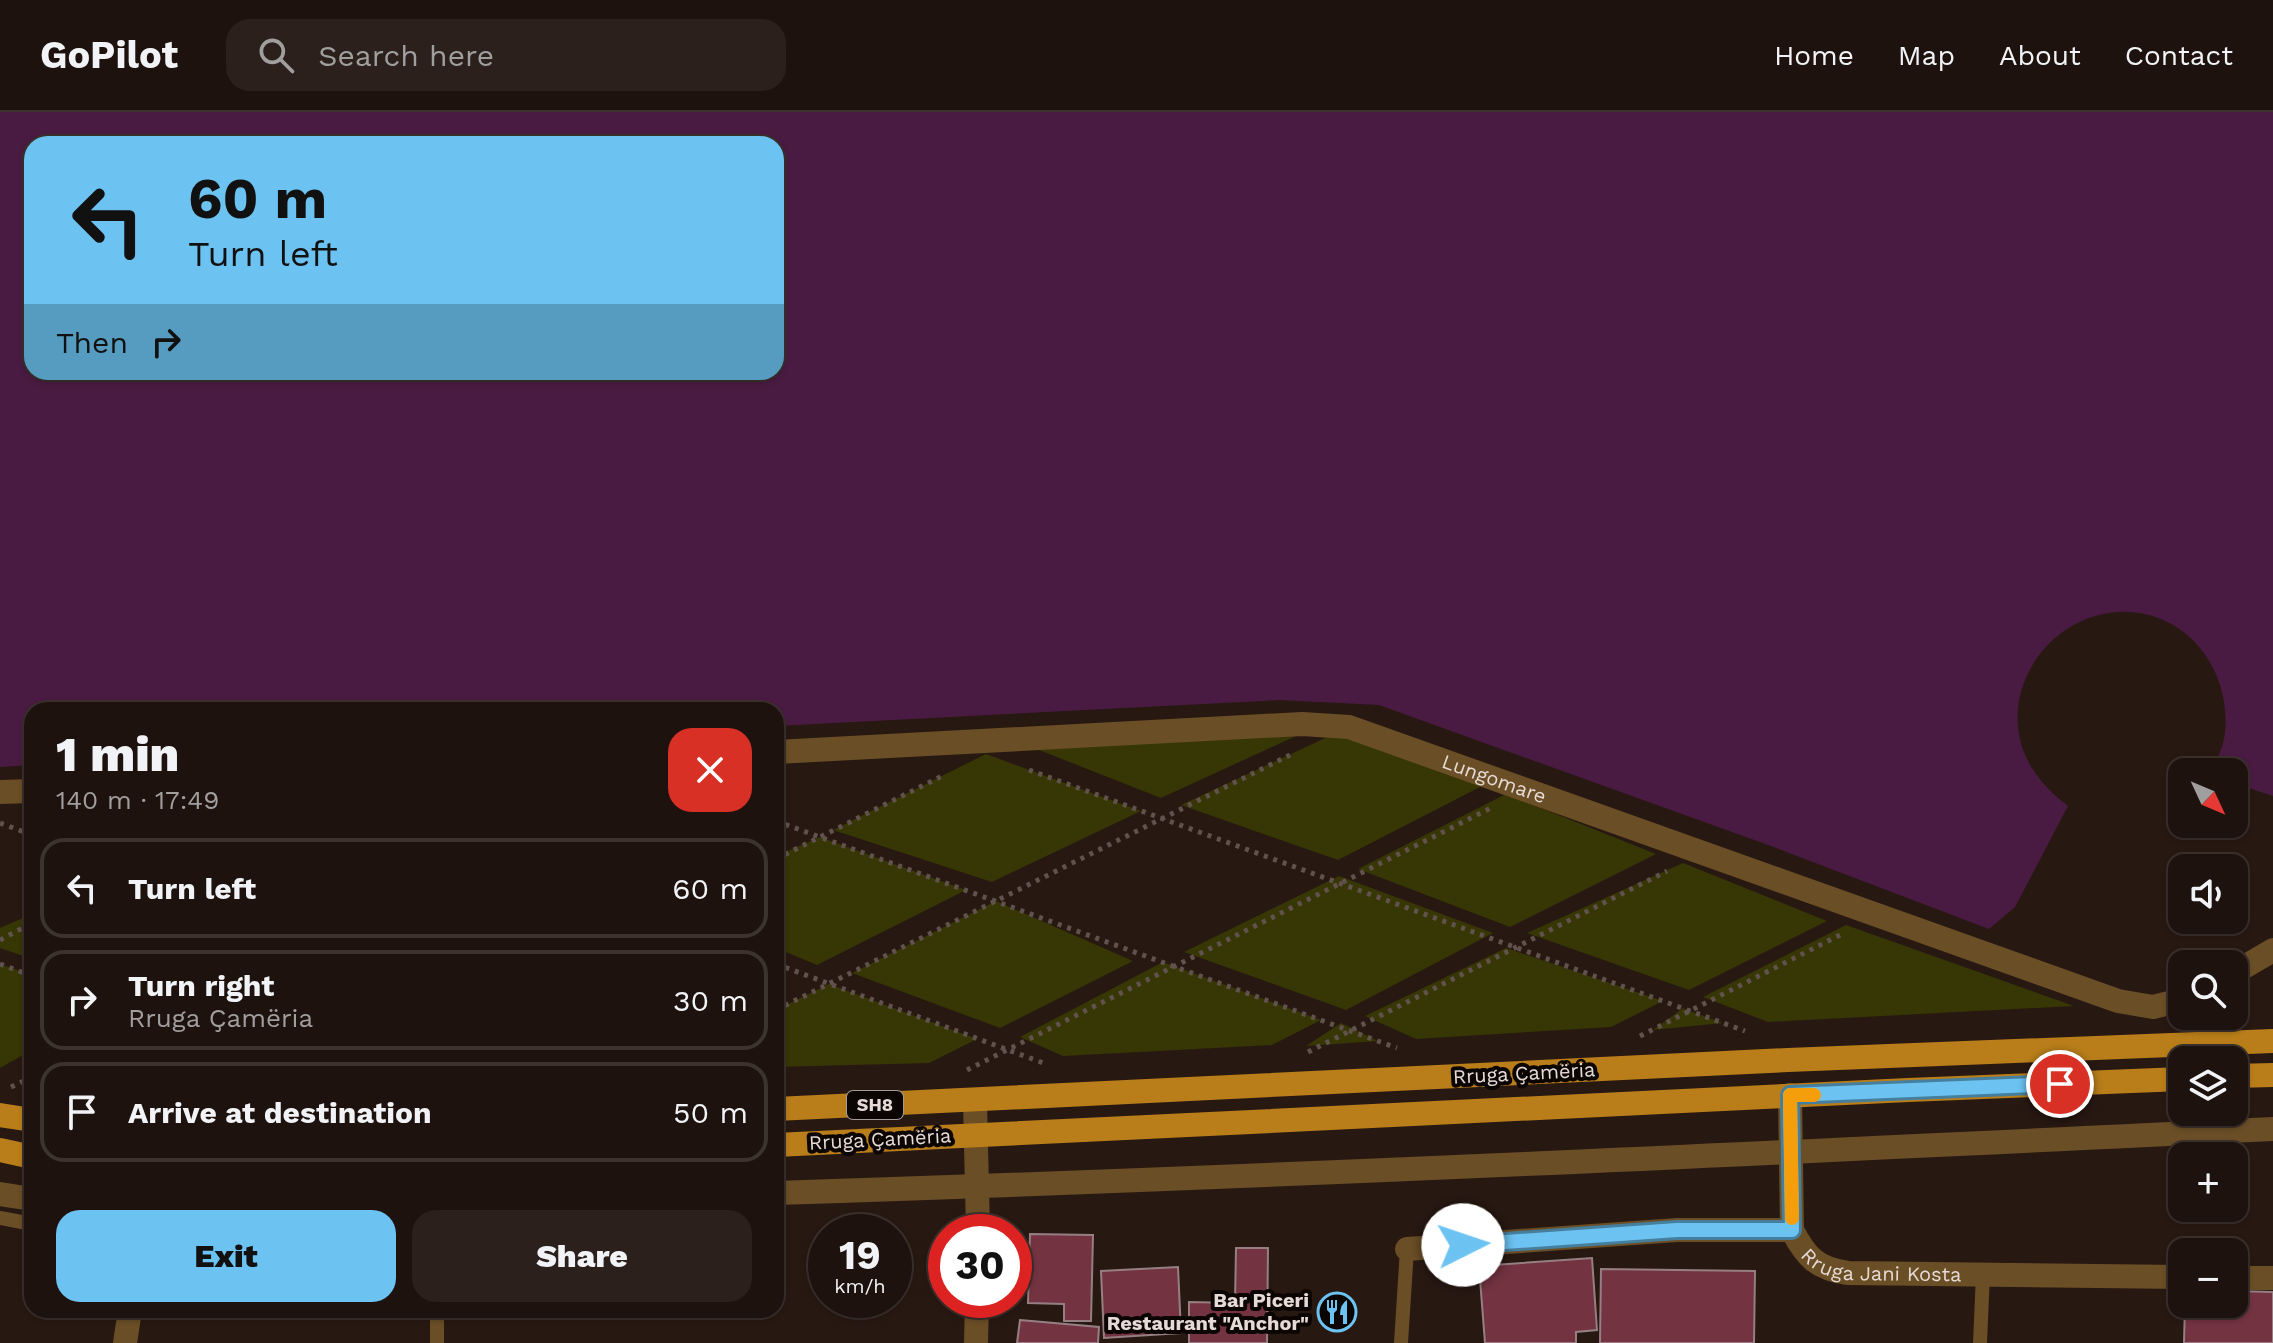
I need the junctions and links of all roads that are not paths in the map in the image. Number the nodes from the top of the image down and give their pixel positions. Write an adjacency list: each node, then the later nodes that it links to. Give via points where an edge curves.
1 (784, 752): 6 (street, Lungomare, via 1241,727 1349,727 2118,1001 2153,1007)
2 (24, 791): 3 (street)
3 (0, 792)
4 (2273, 950): 5 (street)
5 (2248, 965)
6 (2168, 1003)
7 (2273, 1041): 12 (main road, Rruga Çamëria)
8 (2273, 1075): 9 (main road)
9 (2248, 1076)
10 (2168, 1080): 11 (main road, Rruga Çamëria)
11 (1790, 1095): 17 (main road, Rruga Çamëria); 20 (street)
12 (975, 1101): 13 (main road, Rruga Çamëria / SH8); 17 (street)
13 (784, 1109)
14 (0, 1115): 15 (main road)
15 (24, 1119)
16 (2273, 1129): 20 (street)
17 (976, 1134): 18 (main road, Rruga Çamëria); 22 (street)
18 (784, 1145)
19 (0, 1150): 21 (main road)
20 (1791, 1152): 22 (street); 29 (street)
21 (24, 1155)
22 (977, 1187): 23 (street); 26 (street)
23 (784, 1193)
24 (0, 1194): 25 (street)
25 (24, 1198)
26 (978, 1214)
27 (0, 1218): 28 (lane)
28 (24, 1222)
29 (1792, 1230): 30 (street, Rruga Jani Kosta, via 1677,1230); 31 (street, Rruga Jani Kosta, via 1802,1250 1832,1271)
30 (1407, 1249): 41 (lane)
31 (1983, 1274): 32 (street, Rruga Jani Kosta); 42 (lane)
32 (2168, 1277)
33 (2248, 1278): 34 (street)
34 (2273, 1278)
35 (129, 1318): 38 (street)
36 (437, 1318): 39 (lane)
37 (977, 1318): 40 (street)
38 (125, 1343)
39 (437, 1343)
40 (976, 1343)
41 (1401, 1343)
42 (1980, 1343)

